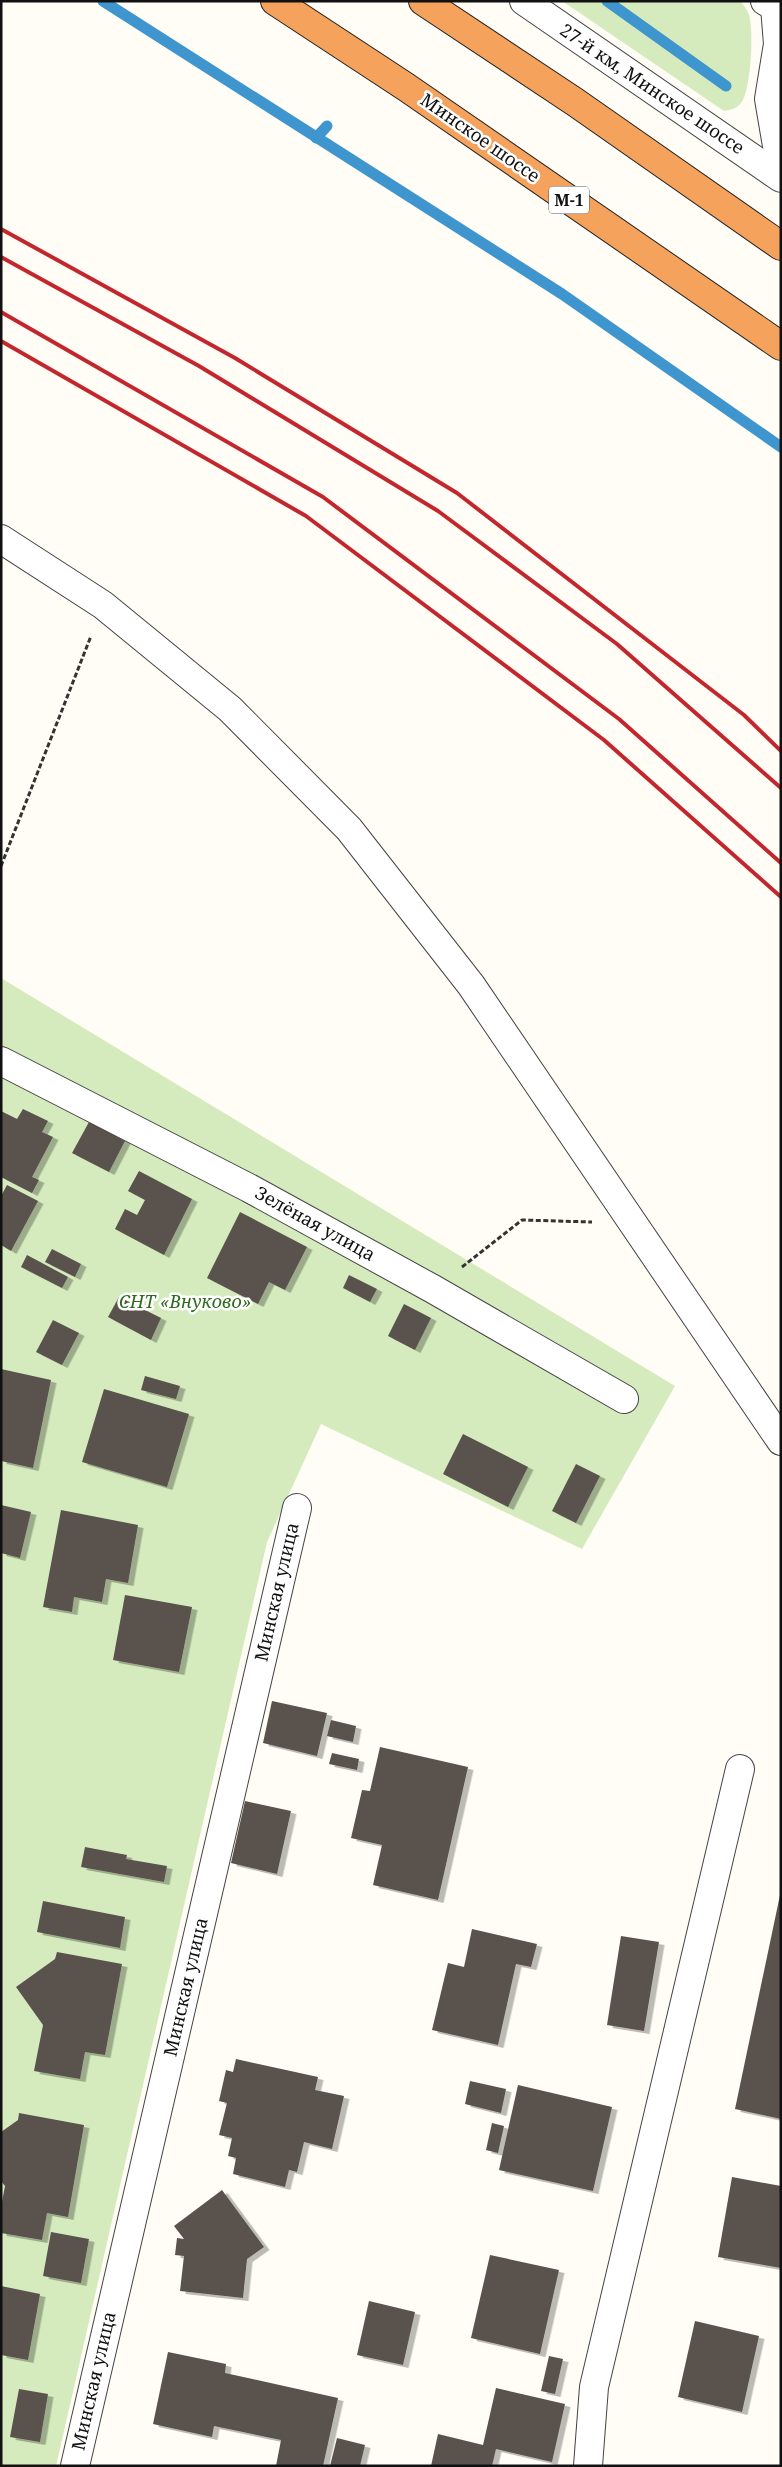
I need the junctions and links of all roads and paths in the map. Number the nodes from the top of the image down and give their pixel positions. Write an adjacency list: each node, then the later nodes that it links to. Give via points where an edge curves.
1 (275, 1): 8 (highway, Минское шоссе / М-1, via 406,87)
2 (423, 1): 7 (highway)
3 (524, 1): 6 (street, 27-й км, Минское шоссе)
4 (774, 6): 5 (street, via 778,44 769,99)
5 (781, 153)
6 (781, 178)
7 (781, 246)
8 (781, 346)
9 (1, 539): 10 (street)
10 (103, 605): 11 (path); 13 (street, via 230,709 349,829 471,985)
11 (1, 866)
12 (1, 1060): 14 (street, Зелёная улица)
13 (632, 1222): 14 (path, via 522,1220); 16 (street)
14 (433, 1288): 15 (street, Зелёная улица)
15 (624, 1399)
16 (781, 1441)
17 (297, 1508): 19 (street, Минская улица)
18 (740, 1769): 20 (street, via 594,2387)
19 (75, 2466)
20 (588, 2466)

